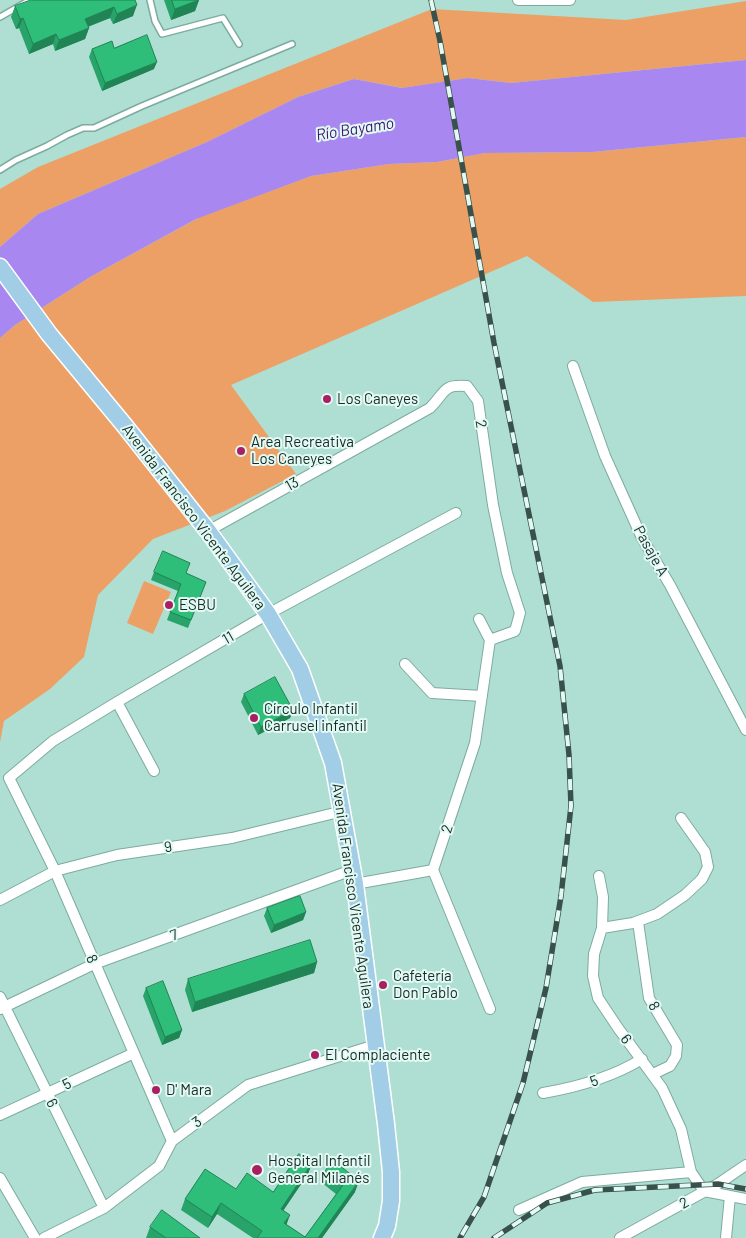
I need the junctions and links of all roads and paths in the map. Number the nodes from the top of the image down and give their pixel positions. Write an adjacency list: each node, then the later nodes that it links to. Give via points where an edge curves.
1 (30, 0): 5 (lane)
2 (150, 0): 6 (lane, via 162,34 223,18)
3 (518, 0): 4 (street)
4 (570, 0)
5 (0, 17)
6 (238, 44)
7 (292, 44): 8 (lane, via 94,128 83,128)
8 (0, 170)
9 (0, 267): 13 (main road, Avenida Francisco Vicente Aguilera, via 49,334)
10 (573, 366): 20 (street, Pasaje A, via 605,456 642,538)
11 (430, 408): 13 (street, 13); 16 (street, 2, via 452,385 468,386 478,401 493,505 507,573 520,614 515,630)
12 (456, 513): 14 (street, 11)
13 (208, 531): 14 (main road, Avenida Francisco Vicente Aguilera)
14 (268, 614): 19 (street, 11); 23 (main road, Avenida Francisco Vicente Aguilera, via 300,669 333,763)
15 (479, 619): 16 (street)
16 (490, 640): 18 (street, 2)
17 (405, 664): 18 (street, via 432,693)
18 (482, 696): 25 (street, 2, via 475,743)
19 (117, 702): 21 (street); 22 (street, 11, via 53,741)
20 (746, 730)
21 (154, 771)
22 (9, 778): 26 (street, 8)
23 (343, 811): 26 (street, 9, via 232,838 117,856); 28 (main road, Avenida Francisco Vicente Aguilera)
24 (681, 818): 30 (street, via 705,852 708,867 702,879 685,895 657,914)
25 (433, 870): 28 (street, 7); 34 (street)
26 (55, 871): 29 (street, 9); 32 (street, 8)
27 (599, 876): 31 (street, 6, via 603,897)
28 (353, 877): 32 (street, 7); 35 (main road, Avenida Francisco Vicente Aguilera)
29 (0, 900)
30 (638, 922): 31 (street); 38 (street, 8, via 649,998 677,1045 676,1056 670,1066)
31 (602, 928): 37 (street, 6, via 594,954 593,976 598,998)
32 (94, 964): 33 (street, 7); 36 (street, 8)
33 (1, 1005): 39 (street, 6)
34 (490, 1009)
35 (375, 1045): 42 (street, 3, via 248,1085); 53 (main road, Avenida Francisco Vicente Aguilera, via 391,1172 391,1202)
36 (134, 1053): 39 (street, 5); 42 (street, 8)
37 (642, 1059): 38 (street, 6); 40 (street, 5, via 600,1080)
38 (653, 1074): 44 (street, 6, via 680,1129)
39 (47, 1093): 41 (street, 5); 49 (street, 6)
40 (543, 1093)
41 (0, 1116)
42 (172, 1141): 49 (street, 3, via 159,1166)
43 (746, 1165): 46 (street, 2)
44 (691, 1172): 46 (street, 6); 50 (street, via 582,1182)
45 (0, 1178): 51 (street)
46 (704, 1191): 47 (street); 54 (street, 2)
47 (730, 1196): 48 (street); 55 (street)
48 (746, 1199)
49 (104, 1208): 52 (street, 3)
50 (519, 1210)
51 (35, 1238)
52 (44, 1238)
53 (382, 1238)
54 (620, 1238)
55 (726, 1238)

